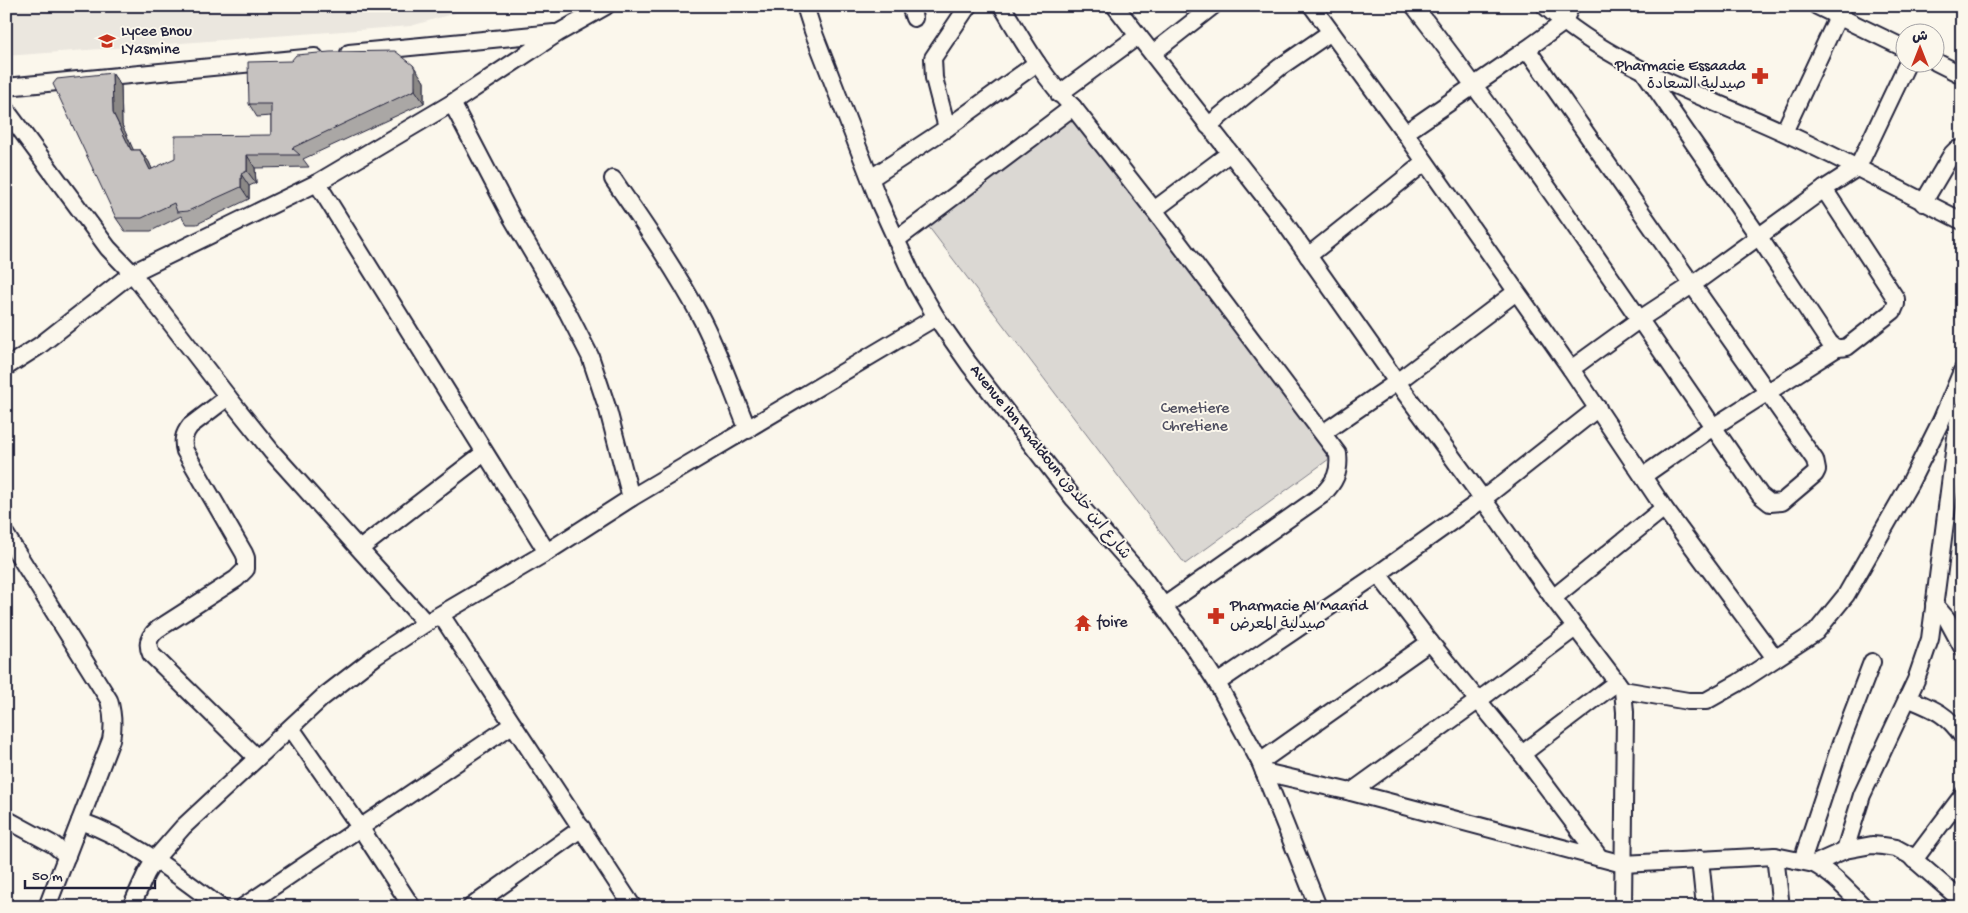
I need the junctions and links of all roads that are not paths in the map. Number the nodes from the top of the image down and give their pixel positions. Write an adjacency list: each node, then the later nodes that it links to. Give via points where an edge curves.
1 (606, 6): 15 (street)
2 (805, 6): 39 (street, Avenue Ibn Khaldoun شارع ابن خلدون)
3 (968, 6): 32 (street, via 933,58 934,78)
4 (1002, 6): 20 (street)
5 (1114, 6): 16 (street)
6 (1213, 6): 19 (street)
7 (1414, 6): 25 (street)
8 (1545, 6): 13 (street)
9 (1571, 6): 13 (street)
10 (1817, 6): 12 (street)
11 (1320, 9): 14 (street)
12 (1841, 12): 17 (street); 33 (street)
13 (1563, 23): 18 (street); 23 (street)
14 (1331, 32): 31 (street, via 1280,67); 34 (street)
15 (558, 33): 26 (street); 28 (street)
16 (1138, 36): 19 (street); 27 (street)
17 (1896, 43)
18 (1527, 49): 25 (street); 50 (street)
19 (1153, 53): 31 (street)
20 (1037, 63): 27 (street); 32 (street)
21 (1946, 67): 24 (street)
22 (1903, 72): 38 (street)
23 (1645, 73): 33 (street); 46 (street)
24 (1962, 74)
25 (1476, 86): 34 (street); 53 (street)
26 (6, 87)
27 (1059, 94): 29 (street)
28 (452, 103): 41 (street); 69 (street, via 590,356)
29 (1073, 107): 44 (street); 47 (street)
30 (6, 110): 49 (street, via 108,248)
31 (1208, 126): 36 (street)
32 (947, 128): 39 (street)
33 (1784, 132): 38 (street)
34 (1404, 133): 37 (street)
35 (1962, 148): 43 (street, via 1952,154)
36 (1230, 153): 44 (street); 48 (street)
37 (1424, 163): 48 (street); 51 (street)
38 (1858, 167): 42 (street); 43 (street)
39 (871, 178): 47 (street, Avenue Ibn Khaldoun شارع ابن خلدون)
40 (613, 179): 65 (street, via 699,314)
41 (317, 182): 49 (street); 67 (street)
42 (1824, 189): 46 (street); 54 (street, via 1896,299 1893,311 1847,347)
43 (1924, 203): 45 (street)
44 (1154, 210): 66 (street)
45 (1962, 221)
46 (1759, 237): 50 (street); 54 (street)
47 (896, 240): 52 (street, Avenue Ibn Khaldoun شارع ابن خلدون)
48 (1308, 256): 58 (street)
49 (132, 273): 55 (street, via 39,346); 60 (street)
50 (1692, 285): 53 (street); 59 (street)
51 (1516, 292): 56 (street); 58 (street)
52 (936, 317): 65 (street); 78 (street, Avenue Ibn Khaldoun شارع ابن خلدون, via 1063,485)
53 (1640, 318): 56 (street); 64 (street)
54 (1836, 348): 59 (street)
55 (6, 367)
56 (1571, 370): 61 (street)
57 (1962, 370): 63 (street)
58 (1397, 382): 66 (street); 70 (street)
59 (1768, 392): 64 (street); 64 (street, via 1817,465 1811,480 1782,502 1770,503 1760,495)
60 (228, 397): 73 (street, via 272,452); 94 (street, via 190,426 183,444 244,553 246,569 236,579 154,632 148,649)
61 (1598, 408): 68 (street); 70 (street)
62 (1960, 414): 63 (street); 77 (street)
63 (1941, 421): 84 (street, via 1910,483 1846,595 1824,625)
64 (1713, 427): 68 (street)
65 (748, 430): 69 (street)
66 (1323, 433): 78 (street, via 1338,454 1338,474 1322,495)
67 (484, 452): 73 (street); 74 (street)
68 (1643, 476): 71 (street)
69 (631, 498): 74 (street)
70 (1483, 498): 75 (street); 76 (street)
71 (1664, 508): 76 (street); 84 (street)
72 (6, 535): 99 (street, via 109,700 113,713 111,740)
73 (360, 548): 80 (street)
74 (547, 552): 79 (street)
75 (1378, 574): 82 (street); 86 (street)
76 (1553, 598): 81 (street)
77 (1934, 604): 83 (street, via 1947,619); 88 (street, via 1930,639)
78 (1164, 606): 86 (street, Avenue Ibn Khaldoun شارع ابن خلدون)
79 (441, 615): 80 (street); 90 (street)
80 (426, 623): 91 (street, via 349,676)
81 (1575, 628): 87 (street); 89 (street)
82 (1430, 642): 89 (street); 95 (street)
83 (1962, 647)
84 (1775, 658): 87 (street, via 1706,701 1688,701)
85 (1872, 662): 109 (street, via 1841,743)
86 (1218, 683): 95 (street, Avenue Ibn Khaldoun شارع ابن خلدون)
87 (1620, 686): 93 (street); 110 (street, via 1625,707)
88 (1907, 698): 92 (street, via 1940,712); 102 (street, via 1868,779)
89 (1479, 700): 93 (street); 96 (street)
90 (512, 725): 100 (street); 101 (street)
91 (291, 728): 94 (street); 100 (street)
92 (1962, 736)
93 (1522, 754): 105 (street)
94 (257, 758): 106 (street, via 182,827)
95 (1262, 767): 96 (street); 119 (street, Avenue Ibn Khaldoun شارع ابن خلدون)
96 (1351, 792): 105 (street)
97 (1962, 796): 108 (street)
98 (6, 819): 103 (street, via 54,844)
99 (80, 821): 103 (street); 106 (street)
100 (360, 827): 115 (street); 116 (street)
101 (582, 828): 117 (street); 118 (street)
102 (1845, 850): 108 (street, via 1872,844 1896,848); 109 (street)
103 (67, 856): 112 (street)
104 (1775, 856): 107 (street); 109 (street); 122 (street)
105 (1600, 858): 110 (street)
106 (155, 859): 113 (street); 114 (street)
107 (1700, 859): 110 (street); 121 (street)
108 (1914, 860): 111 (street)
109 (1808, 862): 123 (street, via 1838,881)
110 (1623, 864): 120 (street)
111 (1961, 899)
112 (48, 907)
113 (131, 907)
114 (220, 907)
115 (243, 907)
116 (412, 907)
117 (471, 907)
118 (633, 907)
119 (1318, 907)
120 (1623, 907)
121 (1705, 907)
122 (1781, 907)
123 (1864, 907)

